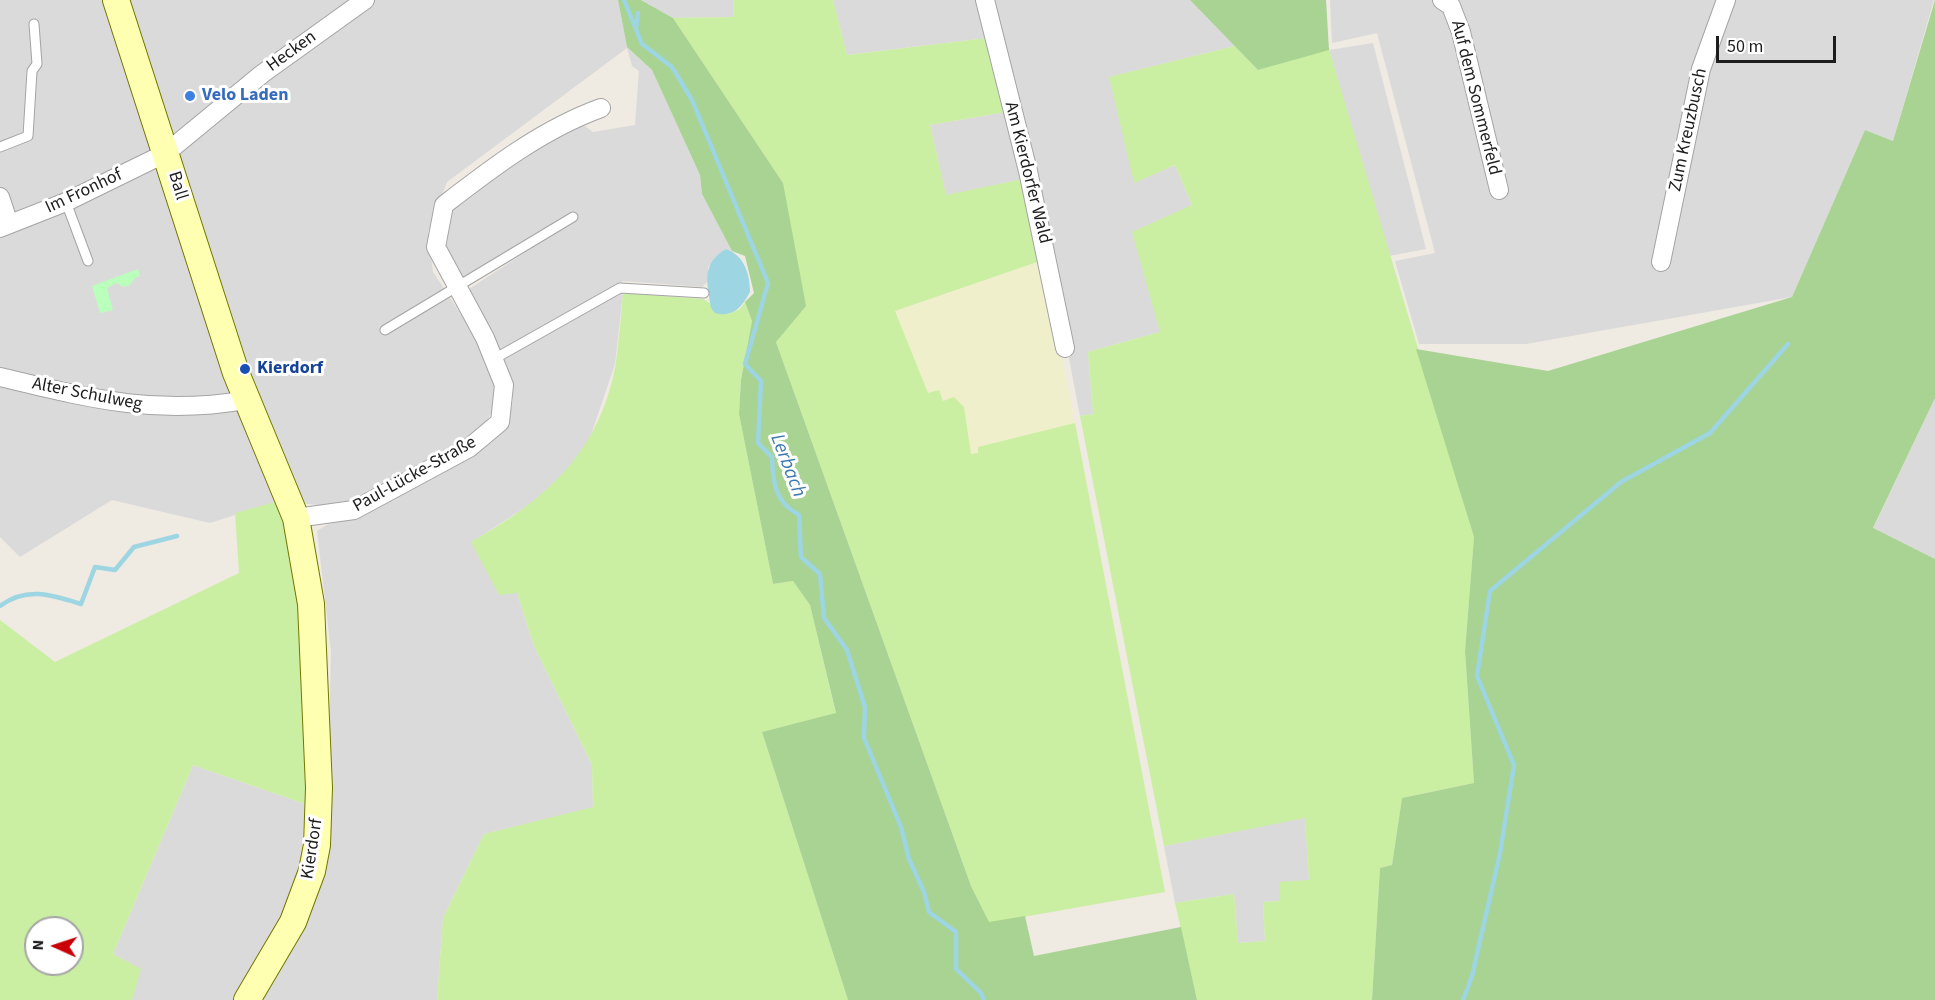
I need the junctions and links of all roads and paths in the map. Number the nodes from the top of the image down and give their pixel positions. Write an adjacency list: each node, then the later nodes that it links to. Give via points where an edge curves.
1 (116, 0): 9 (main road, Ball)
2 (364, 0): 9 (street, Hecken, via 262,74)
3 (985, 0): 20 (street, Am Kierdorfer Wald, via 1028,171)
4 (1726, 0): 16 (street, Zum Kreuzbusch, via 1701,69)
5 (1450, 2): 10 (street, Auf dem Sommerfeld, via 1461,32)
6 (33, 24): 8 (lane, via 36,64 32,71 28,136)
7 (601, 108): 17 (street, Paul-Lücke-Straße, via 568,120 490,169 444,204 436,247)
8 (0, 147)
9 (166, 153): 12 (street, Im Fronhof); 22 (main road, Ball)
10 (1499, 190)
11 (0, 197): 14 (street)
12 (66, 202): 14 (street, Im Fronhof); 15 (lane)
13 (573, 217): 17 (lane)
14 (5, 226)
15 (88, 261)
16 (1661, 262)
17 (457, 289): 19 (lane); 21 (street, Paul-Lücke-Straße)
18 (704, 293): 21 (lane, via 620,288)
19 (385, 330)
20 (1065, 348)
21 (494, 359): 25 (street, Paul-Lücke-Straße, via 504,385 501,422 469,448 354,510)
22 (236, 372): 24 (main road, Kierdorf)
23 (0, 377): 24 (street, Alter Schulweg, via 138,406 179,408)
24 (246, 400): 25 (main road, Kierdorf)
25 (296, 518): 26 (main road, Kierdorf, via 311,604 316,673 317,845 312,872 293,922)
26 (247, 1000)

